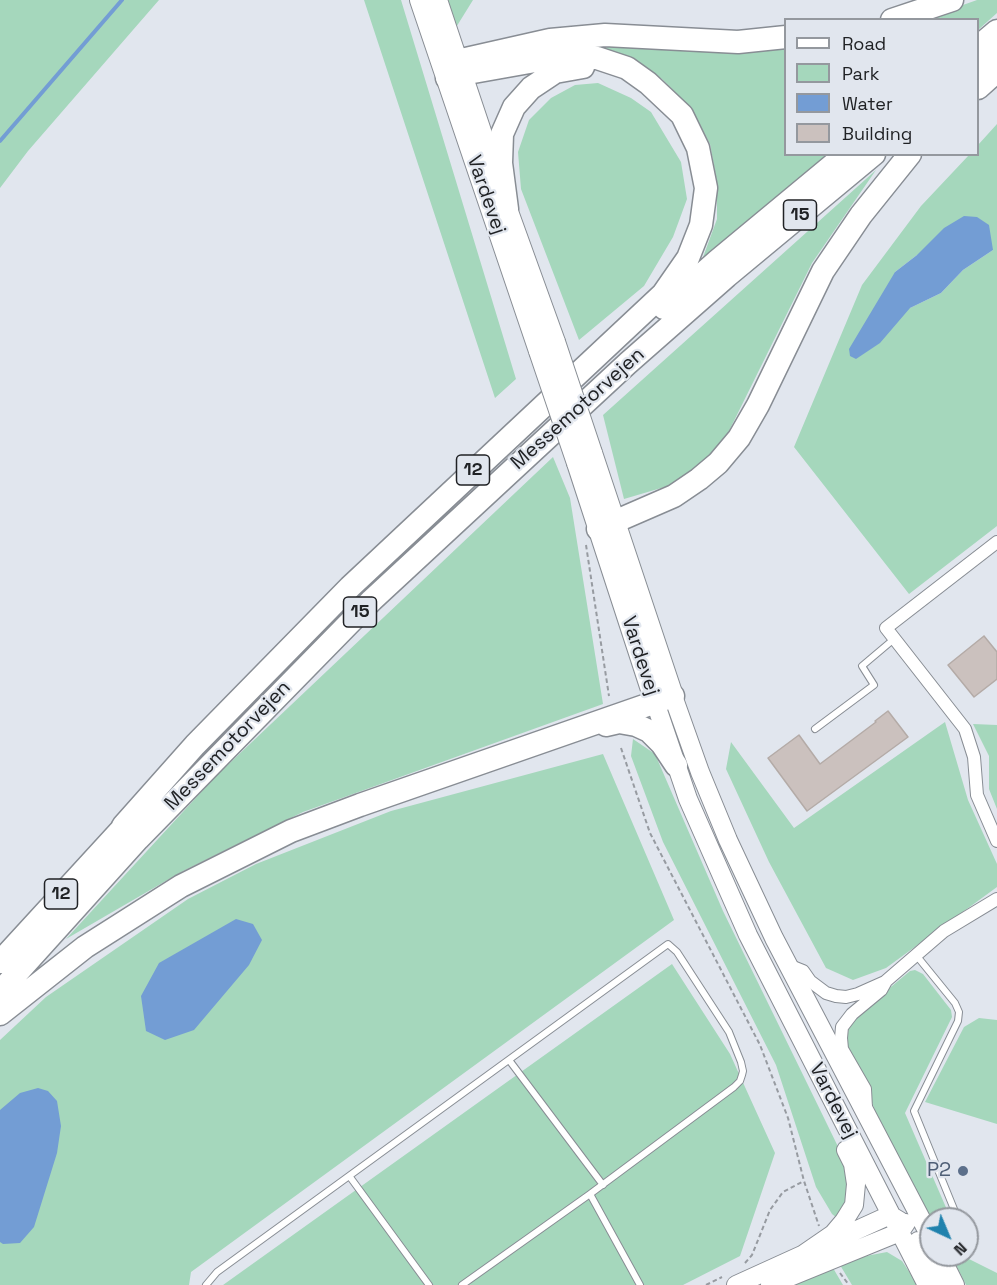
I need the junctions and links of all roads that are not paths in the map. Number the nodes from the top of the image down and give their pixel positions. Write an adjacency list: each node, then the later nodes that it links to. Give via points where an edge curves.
1 (420, 0): 10 (main road, Vardevej)
2 (437, 0): 10 (main road, Vardevej)
3 (952, 0): 4 (highway)
4 (898, 18)
5 (997, 31): 7 (highway)
6 (784, 38): 10 (highway, via 738,42 605,35 550,40)
7 (979, 46)
8 (997, 52): 9 (highway)
9 (979, 67)
10 (452, 69): 12 (highway, 12, via 569,55 597,58 627,68); 17 (main road, Vardevej); 19 (main road, Vardevej)
11 (997, 71): 13 (highway)
12 (648, 83): 17 (highway, via 602,67 576,67 555,72 531,88 514,107 502,134); 27 (highway, 12, via 682,115 698,148 706,188 701,225 688,258 663,294 350,587 195,745)
13 (979, 87)
14 (844, 156): 18 (highway, Messemotorvejen / 15)
15 (871, 156): 18 (highway, Messemotorvejen / 15)
16 (908, 156): 20 (highway, via 861,214 823,271 739,438 718,463 691,485)
17 (507, 209): 19 (main road, Vardevej)
18 (722, 268): 27 (highway, Messemotorvejen / 15, via 523,437); 34 (highway, Messemotorvejen / 15, via 364,608 138,839)
19 (547, 347): 20 (main road, Vardevej, bridge, via 585,458)
20 (600, 532): 23 (main road, Vardevej)
21 (997, 542): 22 (street, via 886,628)
22 (895, 639): 24 (lane, via 862,666 874,685); 28 (street, via 965,729 974,757 977,795)
23 (664, 699): 25 (highway); 26 (street, Vardevej); 32 (street, Vardevej)
24 (815, 729)
25 (570, 732): 26 (highway, via 619,722 636,725 649,731); 35 (highway, via 291,831 181,886 85,947)
26 (676, 765): 36 (street, Vardevej, via 748,935)
27 (123, 826): 31 (highway, Messemotorvejen / 12)
28 (997, 841)
29 (997, 899): 30 (street, via 944,931)
30 (916, 955): 33 (street); 43 (lane, via 959,1012 914,1111)
31 (0, 962)
32 (788, 965): 33 (street, via 836,996 858,994); 38 (street, Vardevej)
33 (886, 981): 38 (street, via 842,1028 842,1049 865,1089)
34 (0, 992)
35 (0, 1014)
36 (790, 1018): 45 (street, Vardevej); 46 (street, via 789,1033 853,1164 856,1184 854,1205 844,1221 833,1234)
37 (509, 1060): 39 (lane); 40 (lane); 40 (lane, via 668,944 677,952 729,1032 742,1075 735,1087)
38 (867, 1116): 42 (street, Vardevej)
39 (350, 1177): 49 (lane, via 217,1272); 50 (lane)
40 (603, 1185): 41 (lane)
41 (590, 1194): 51 (lane); 52 (lane)
42 (916, 1207): 44 (street, Vardevej); 45 (street)
43 (953, 1207)
44 (919, 1213)
45 (898, 1224): 46 (street); 53 (street); 54 (street, Vardevej); 55 (street, via 912,1230)
46 (801, 1256): 48 (street)
47 (946, 1267): 56 (street)
48 (734, 1276)
49 (206, 1285)
50 (429, 1285)
51 (462, 1285)
52 (640, 1285)
53 (770, 1285)
54 (927, 1285)
55 (941, 1285)
56 (955, 1285)

